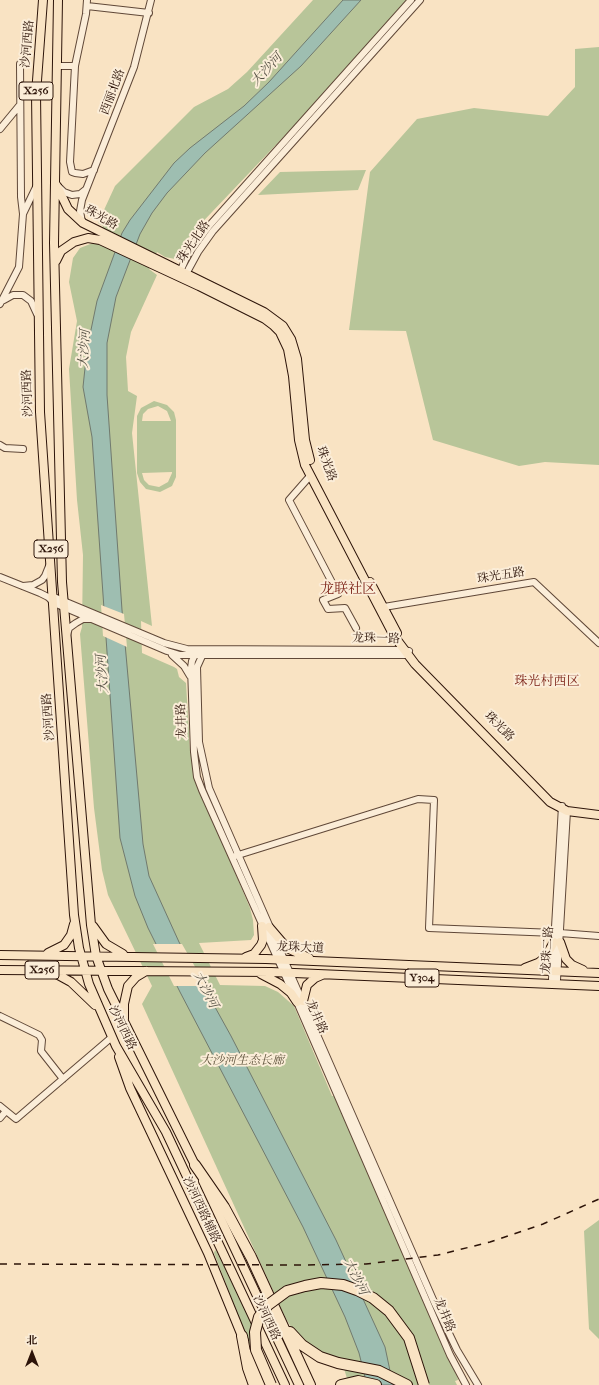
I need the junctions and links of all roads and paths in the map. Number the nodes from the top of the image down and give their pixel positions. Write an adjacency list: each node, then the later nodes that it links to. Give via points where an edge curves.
1 (43, 0): 15 (main road, 沙河西路 / X256, via 36,94)
2 (58, 0): 9 (main road, 沙河西路 / X256)
3 (151, 0): 7 (street, 西丽北路)
4 (411, 0): 22 (street, 珠光北路, via 208,226 192,248)
5 (420, 0): 22 (street, 珠光北路, via 213,230)
6 (87, 3): 7 (street); 10 (street)
7 (149, 13): 13 (street, 西丽北路, via 134,67)
8 (20, 64): 11 (street)
9 (57, 66): 10 (street); 14 (main road, 沙河西路 / X256)
10 (75, 66): 13 (street, via 70,168 78,174)
11 (19, 106): 12 (street); 18 (street)
12 (0, 129)
13 (94, 170): 17 (street, 西丽北路)
14 (55, 173): 16 (street, 珠光路); 21 (main road, 沙河西路 / X256)
15 (39, 182): 18 (street); 24 (main road, 沙河西路 / X256)
16 (56, 183): 17 (street, via 64,192 72,195 80,194); 19 (main road, 珠光路, via 68,208)
17 (86, 189): 19 (street, 西丽北路, via 80,206)
18 (23, 214): 23 (street, via 19,267)
19 (83, 223): 20 (main road, 珠光路)
20 (101, 237): 21 (main road, 珠光路, via 81,239 66,246 57,257); 22 (main road, 珠光路)
21 (55, 265): 32 (main road, 沙河西路 / X256)
22 (182, 274): 27 (main road, 珠光路, via 265,319 280,332 289,355 299,440); 33 (main road, 珠光路, via 264,312 287,332 297,359 305,440 312,467)
23 (1, 301): 24 (street, via 13,295 23,295 34,305)
24 (40, 323): 28 (main road, 沙河西路 / X256, via 40,412)
25 (0, 445): 26 (street, via 4,448)
26 (23, 449)
27 (310, 476): 35 (street, via 289,500 338,594 323,600 328,609 345,608); 39 (main road, 珠光路, via 386,625)
28 (51, 558): 30 (street, via 48,571 42,580 33,585); 31 (main road, 沙河西路 / X256)
29 (0, 577): 30 (street, 龙珠一路)
30 (20, 586): 31 (street, 龙珠一路)
31 (52, 599): 32 (street, 龙珠一路); 46 (main road, 沙河西路 / X256)
32 (64, 604): 34 (street, 龙珠一路); 36 (main road, 沙河西路 / X256); 40 (street, 龙珠一路, via 169,645)
33 (384, 607): 37 (street, 珠光五路, via 534,582); 39 (main road, 珠光路)
34 (93, 620): 36 (street, via 83,619 77,622 69,628); 38 (street, 龙珠一路)
35 (356, 628)
36 (67, 635): 47 (main road, 沙河西路 / X256)
37 (599, 643)
38 (167, 651): 41 (street, 龙珠一路); 42 (street, via 185,667)
39 (406, 652): 40 (street, 龙珠一路); 43 (main road, 珠光路)
40 (200, 653): 41 (street, 龙珠一路); 45 (street, 龙井路, via 196,671 202,764)
41 (194, 656): 42 (street, 龙井路, via 191,666)
42 (192, 682): 45 (street, 龙井路, via 197,777)
43 (564, 809): 44 (main road); 49 (street, 龙珠二路)
44 (599, 815)
45 (235, 856): 48 (street, 龙井路); 49 (street, via 418,799 434,800 429,928)
46 (74, 915): 53 (main road, X256, via 72,931 64,945 53,952); 54 (main road, 沙河西路)
47 (90, 917): 55 (main road, 沙河西路 / X256); 56 (main road, via 97,933 106,944 120,954)
48 (266, 926): 57 (main road, via 261,945 254,954); 58 (street, 龙井路); 59 (main road, via 294,952)
49 (557, 933): 50 (street); 51 (street, 龙珠二路)
50 (599, 936)
51 (557, 942): 60 (main road, via 542,961); 66 (street, 龙珠二路); 68 (main road, via 572,965)
52 (0, 955): 53 (main road, 龙珠大道 / X256)
53 (36, 955): 54 (main road, 龙珠大道 / X256)
54 (80, 956): 55 (main road, 龙珠大道 / X256); 63 (main road, 沙河西路)
55 (96, 956): 56 (main road, 龙珠大道); 64 (main road, 沙河西路 / X256)
56 (130, 956): 57 (main road, 龙珠大道)
57 (241, 958): 58 (main road, 龙珠大道)
58 (280, 959): 59 (main road, 龙珠大道); 69 (street, 龙井路)
59 (328, 961): 60 (main road, 龙珠大道)
60 (518, 969): 66 (main road, 龙珠大道)
61 (0, 970): 62 (main road, X256)
62 (44, 970): 63 (main road, X256); 75 (main road, via 71,982)
63 (84, 970): 64 (main road, X256); 75 (main road, 沙河西路)
64 (101, 970): 65 (main road); 77 (main road, 沙河西路)
65 (147, 970): 67 (main road, Y304); 77 (main road, via 136,977 126,991)
66 (555, 971): 68 (main road, 龙珠大道); 72 (street, 龙珠二路, via 557,980)
67 (255, 972): 69 (main road, Y304); 74 (main road, via 280,984)
68 (589, 972): 70 (main road, 龙珠大道)
69 (286, 973): 71 (main road, Y304); 74 (street, 龙井路)
70 (599, 973)
71 (327, 974): 72 (main road, Y304); 74 (main road, via 311,981)
72 (554, 984): 73 (main road, Y304)
73 (599, 986)
74 (300, 1001): 97 (street, 龙井路, via 450,1355); 98 (street, 龙井路, via 457,1350)
75 (102, 1014): 78 (main road, 沙河西路)
76 (0, 1016): 80 (street, via 39,1035 42,1040 40,1051)
77 (126, 1028): 84 (main road, 沙河西路)
78 (112, 1037): 79 (main road, 沙河西路); 80 (street)
79 (116, 1046): 86 (main road, 沙河西路辅路, via 130,1088 208,1253); 90 (main road, 沙河西路, via 166,1132)
80 (63, 1078): 82 (street, via 16,1119)
81 (0, 1106): 82 (street)
82 (6, 1111): 83 (street)
83 (0, 1118)
84 (195, 1165): 85 (highway, via 238,1232); 91 (main road, 沙河西路)
85 (277, 1312): 92 (highway); 95 (highway, via 295,1338 320,1357 379,1371)
86 (242, 1336): 87 (highway); 88 (main road, 沙河西路辅路)
87 (254, 1385)
88 (261, 1385)
89 (271, 1385): 96 (highway, bridge, via 256,1350 255,1332 259,1317 268,1305 287,1291 321,1283 343,1285 357,1290 389,1310 409,1338)
90 (285, 1385)
91 (299, 1385)
92 (310, 1385)
93 (341, 1385): 94 (highway, via 358,1381)
94 (376, 1385)
95 (407, 1385)
96 (424, 1385)
97 (466, 1385)
98 (478, 1385)

